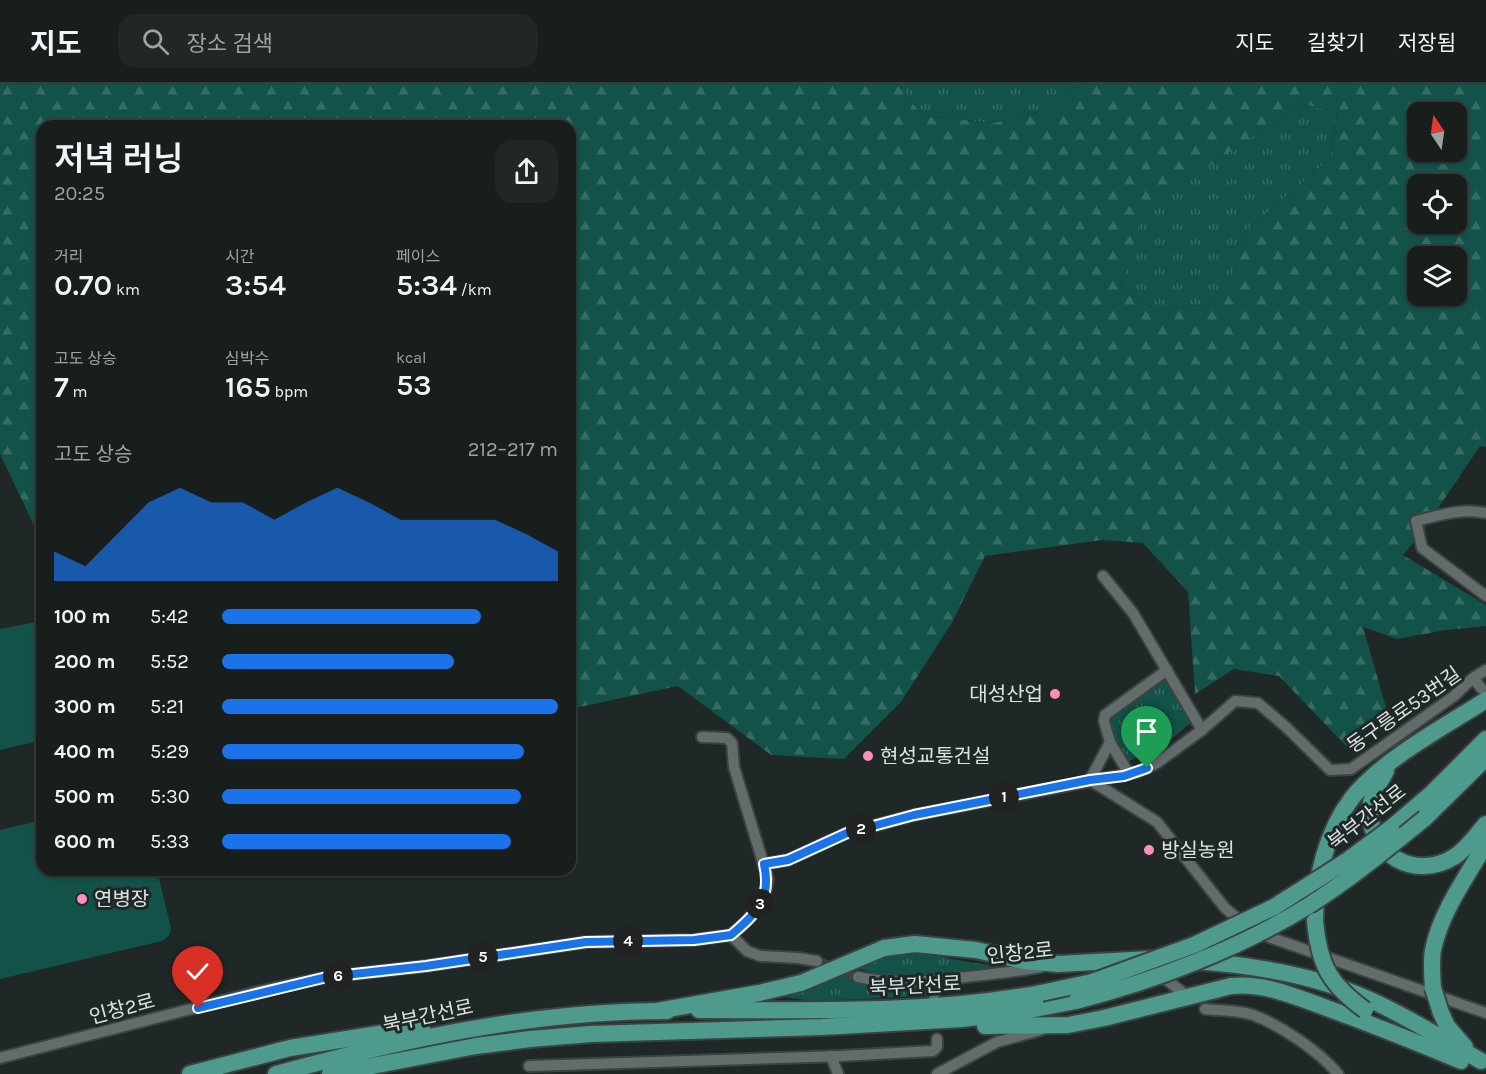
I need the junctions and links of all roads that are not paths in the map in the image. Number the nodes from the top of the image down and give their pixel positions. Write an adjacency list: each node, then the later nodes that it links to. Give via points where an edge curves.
1 (1486, 513): 3 (street, via 1454,511 1416,521 1422,548)
2 (1103, 576): 4 (street, via 1133,613)
3 (1486, 596)
4 (1167, 670): 8 (street); 11 (street, via 1105,715)
5 (1486, 670): 6 (street)
6 (1473, 678): 7 (street, 동구릉로53번길); 8 (street, 동구릉로53번길, via 1351,769 1330,770 1258,703 1235,701)
7 (1484, 694): 13 (highway)
8 (1202, 730): 14 (street, 동구릉로53번길, via 1157,764)
9 (702, 737): 19 (street, via 730,741 734,767)
10 (1486, 739): 28 (highway, 북부간선로, bridge, via 1391,828 1274,907 1194,945 1092,982 965,1005 867,1010)
11 (1110, 742): 14 (street); 15 (street)
12 (1486, 758): 32 (highway, 북부간선로, bridge, via 1425,818 1353,875 1307,906 1217,952 1136,984 1019,1012)
13 (1389, 765): 17 (highway, via 1373,796 1371,821 1380,847 1401,862 1421,866 1452,859); 37 (highway, bridge, via 1352,798 1335,828 1318,884 1317,948 1329,975 1350,999)
14 (1125, 775): 15 (street, 동구릉로53번길); 16 (street, via 1113,783)
15 (1090, 780): 16 (street); 19 (street, 동구릉로53번길, via 869,826 788,860)
16 (1120, 797): 29 (street, via 1157,822 1225,908 1249,927)
17 (1486, 824)
18 (1486, 843): 39 (highway, bridge, via 1448,910 1433,949 1431,969 1433,988 1447,1026)
19 (764, 864): 20 (street, via 766,894)
20 (731, 935): 21 (street, via 747,951 760,956); 36 (street, 인창2로, via 694,940 586,942 327,977)
21 (817, 961)
22 (1058, 964): 24 (street, 인창2로); 25 (street, 인창2로, via 1076,969 1142,972 1168,981); 28 (highway, via 915,944 884,948 801,983); 39 (highway, via 1168,959 1236,964 1306,978 1367,998)
23 (858, 977): 24 (street, 인창2로, via 887,982)
24 (932, 980): 26 (street)
25 (1182, 992)
26 (934, 995)
27 (1205, 1010): 46 (street, via 1240,1012 1266,1022 1313,1048)
28 (657, 1011): 30 (highway, 북부간선로)
29 (1486, 1013)
30 (495, 1024): 40 (highway, via 443,1025 338,1039); 41 (highway, 북부간선로, via 428,1036)
31 (1065, 1025): 32 (highway); 37 (highway, via 1245,984 1284,992); 45 (street, via 997,1042)
32 (822, 1027): 34 (highway, 북부간선로, via 591,1034)
33 (937, 1040): 35 (street, via 933,1051)
34 (476, 1046): 42 (highway, 북부간선로); 43 (highway)
35 (831, 1056): 38 (street); 44 (street)
36 (0, 1058)
37 (1461, 1061): 39 (highway)
38 (529, 1066)
39 (1482, 1067)
40 (190, 1074)
41 (276, 1074)
42 (330, 1074)
43 (381, 1074)
44 (838, 1074)
45 (937, 1074)
46 (1338, 1074)

